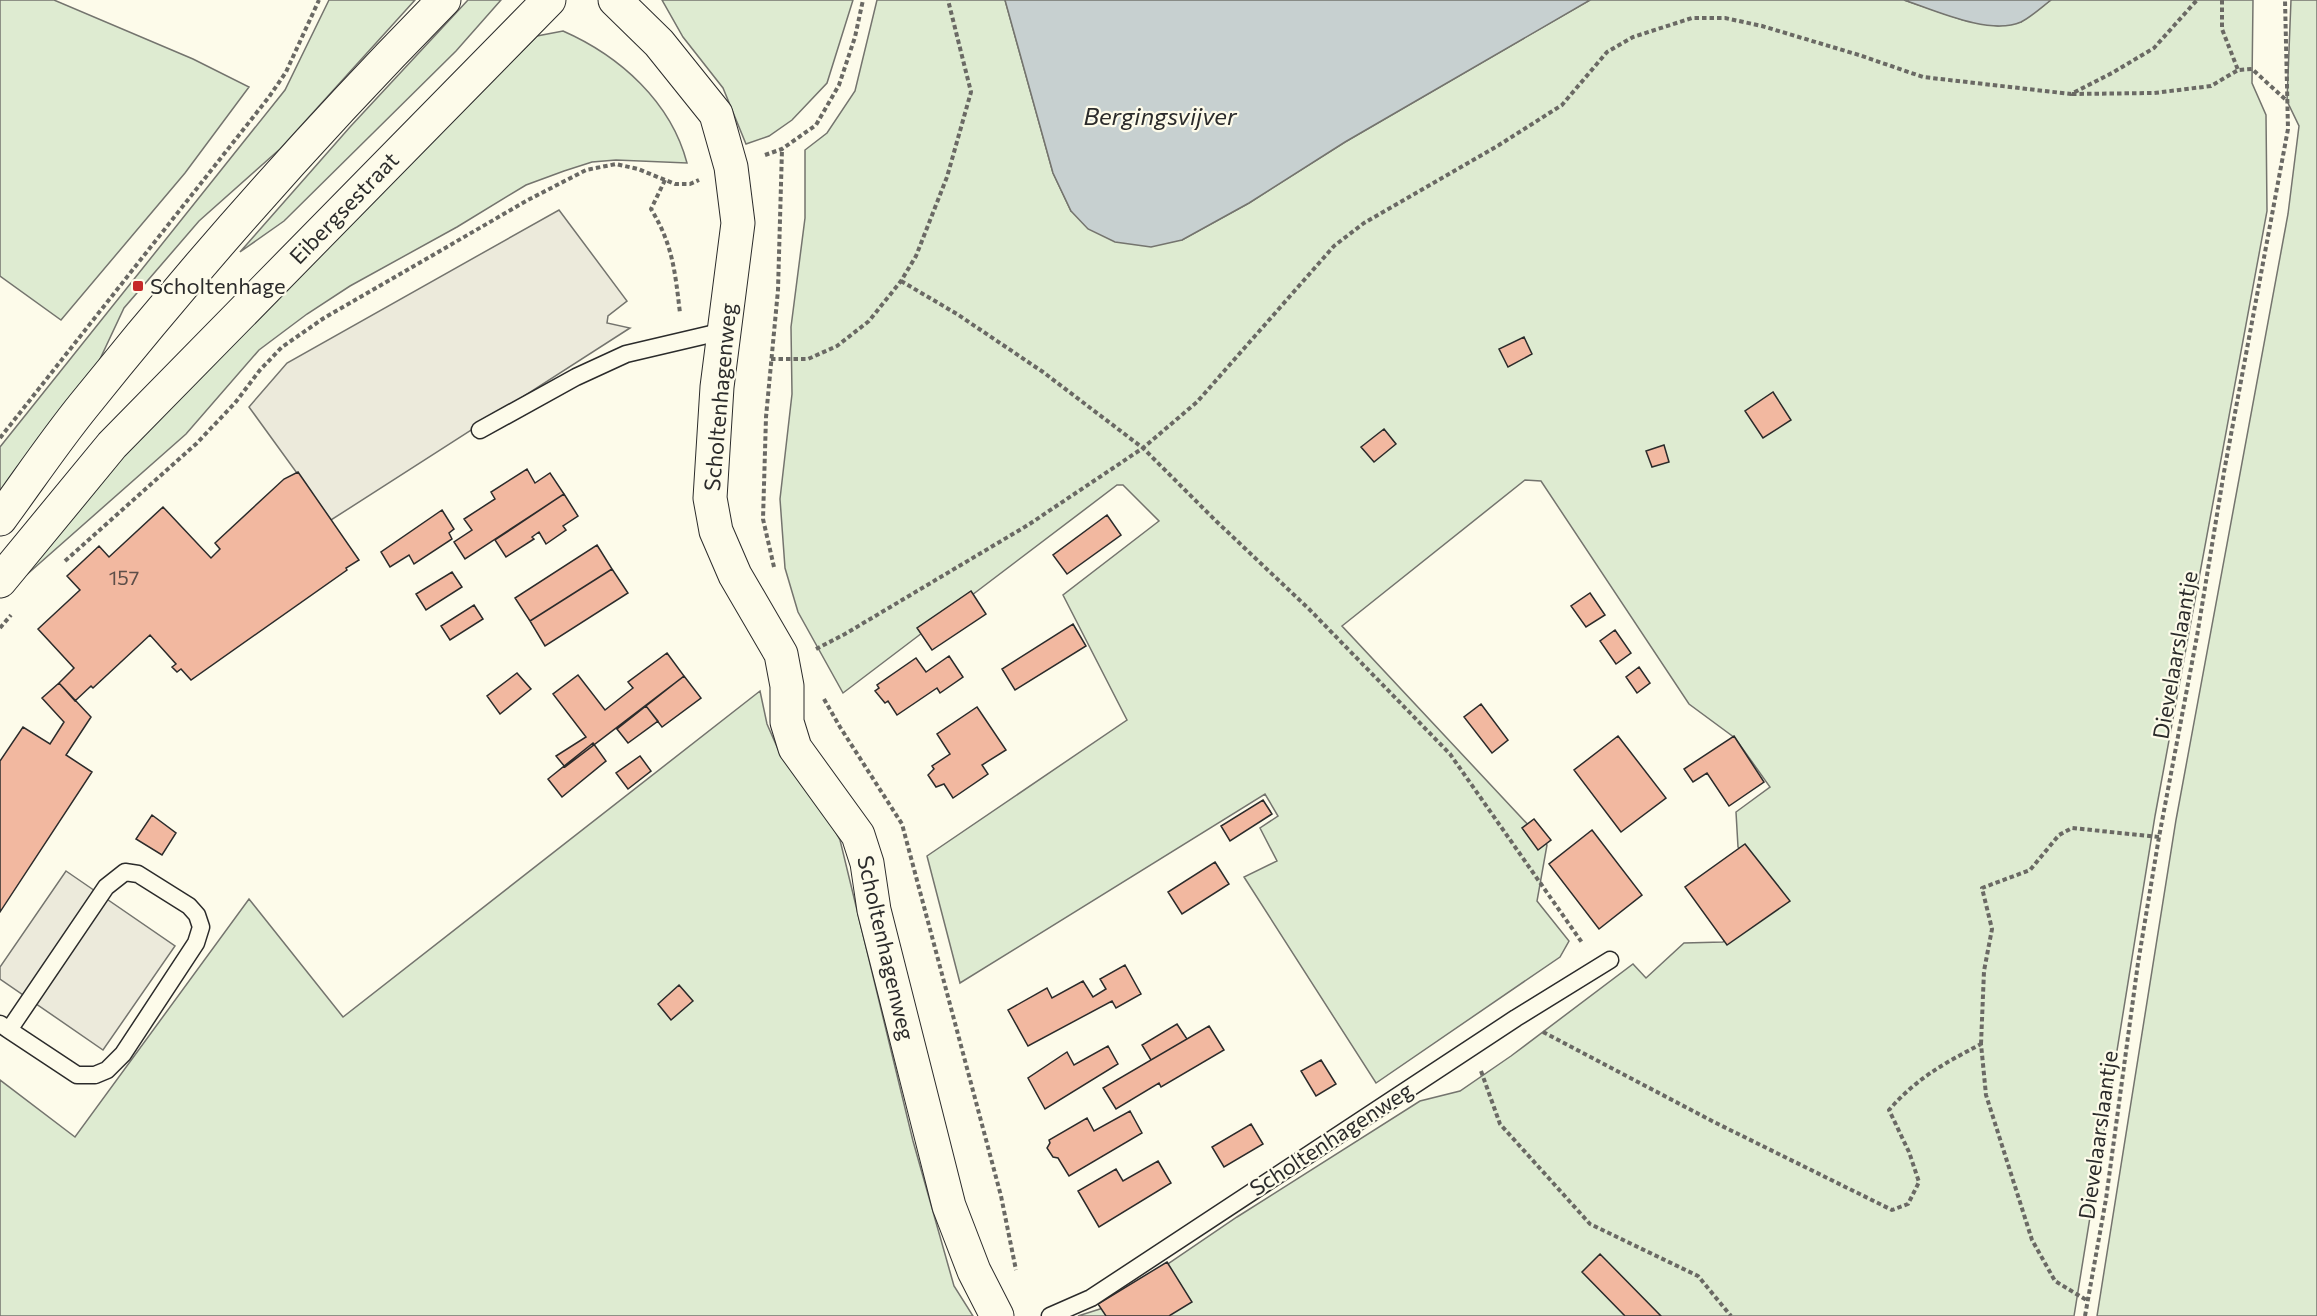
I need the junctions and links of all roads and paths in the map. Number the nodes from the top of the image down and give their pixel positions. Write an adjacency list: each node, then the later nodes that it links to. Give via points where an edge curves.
1 (319, 0): 19 (path, via 286,72 268,98)
2 (444, 0): 21 (main road, via 355,90 220,242 83,406)
3 (549, 0): 23 (main road, Eibergsestraat, via 112,445)
4 (615, 0): 13 (main road, Scholtenhagenweg, via 659,43 716,114)
5 (863, 0): 15 (path, via 839,85 816,125 782,149 778,290 771,359 808,359 837,346 869,321)
6 (948, 0): 15 (path, via 971,93 947,177 916,255)
7 (2197, 0): 11 (path, via 2154,48)
8 (2222, 0): 10 (path, via 2222,28)
9 (2285, 0): 12 (path, Dievelaarslaantje)
10 (2238, 70): 11 (path, via 2211,86 2154,93); 12 (path, via 2252,69)
11 (2071, 94): 20 (path, via 1923,77 1725,18 1692,18 1633,37 1607,52 1562,105 1364,223 1334,246 1197,402)
12 (2286, 100): 27 (path, Dievelaarslaantje, via 2288,129)
13 (731, 167): 14 (path, via 690,184); 16 (main road, Scholtenhagenweg, via 738,223)
14 (665, 180): 17 (path, via 651,209 674,259); 22 (path, via 616,164 586,170 324,318 282,347 196,444)
15 (901, 281): 20 (path, via 1043,372)
16 (724, 331): 17 (lane); 34 (main road, Scholtenhagenweg, via 710,498 716,531 735,575 781,654 787,686 787,722 795,748 858,835 950,1206 974,1271)
17 (684, 340): 18 (lane, via 626,354)
18 (480, 430)
19 (0, 438)
20 (1143, 448): 26 (path, via 1009,536); 28 (path, via 1309,609 1450,754 1556,903)
21 (0, 519)
22 (63, 564)
23 (0, 581)
24 (11, 614): 25 (path)
25 (0, 628)
26 (808, 653)
27 (2159, 837): 31 (path, via 2073,828 2059,835 2030,870 1982,888 1992,929 1984,971); 33 (path, Dievelaarslaantje)
28 (1605, 964): 29 (lane, Scholtenhagenweg)
29 (1516, 1018): 31 (path, via 1892,1210 1908,1204 1919,1182 1910,1152 1888,1110 1906,1090 1938,1067); 32 (lane, Scholtenhagenweg)
30 (5, 1027): 30 (lane, via 77,1075 107,1070 123,1054 196,942 201,927 197,915 138,873 125,872 106,887)
31 (1981, 1044): 33 (path, via 1986,1095 2032,1240 2055,1281)
32 (1472, 1046): 35 (lane, Scholtenhagenweg, via 1091,1298); 36 (path, via 1500,1124 1590,1224 1698,1276)
33 (2088, 1301): 37 (path, Dievelaarslaantje)
34 (997, 1316)
35 (1050, 1316)
36 (1731, 1316)
37 (2085, 1316)

